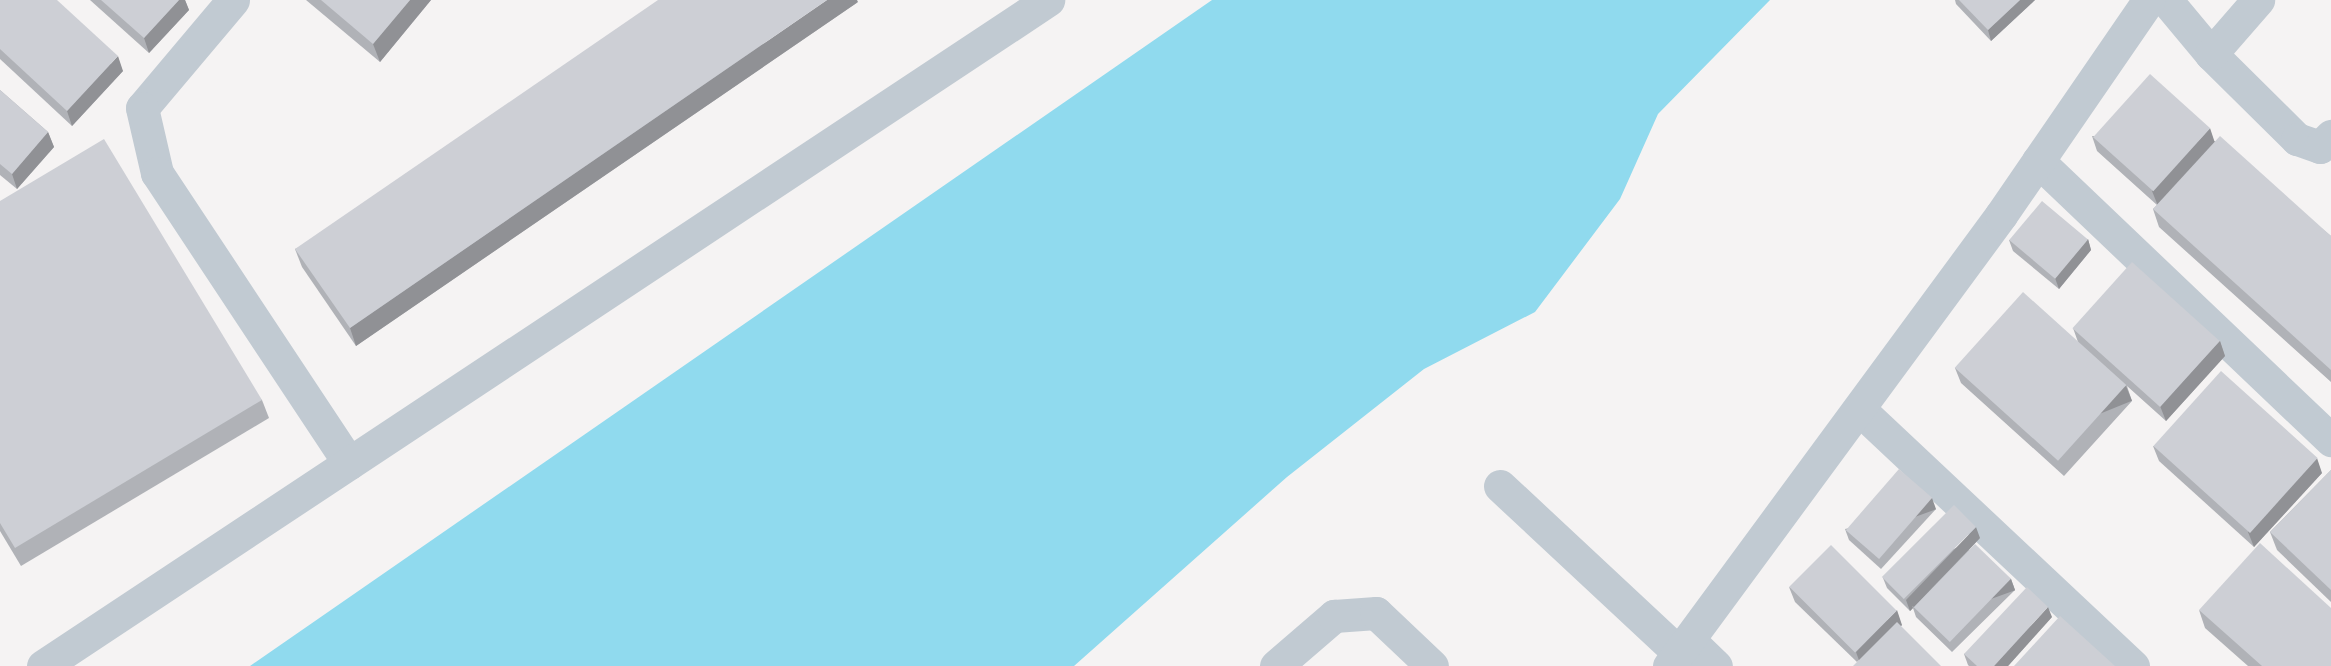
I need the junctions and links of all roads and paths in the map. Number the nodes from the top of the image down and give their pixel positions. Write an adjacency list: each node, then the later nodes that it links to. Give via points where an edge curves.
1 (233, 0): 11 (street, via 142,108 157,173)
2 (1048, 0): 11 (street)
3 (2149, 0): 8 (street)
4 (2166, 0): 6 (street)
5 (2258, 0): 6 (street)
6 (2211, 54): 7 (street, via 2297,139 2320,147)
7 (2331, 136)
8 (2038, 161): 9 (street); 10 (street)
9 (1858, 410): 13 (street); 18 (street)
10 (2331, 440)
11 (350, 463): 14 (street)
12 (1500, 486): 13 (street)
13 (1680, 654): 17 (street)
14 (43, 666)
15 (1276, 666): 16 (street, via 1334,616 1376,613)
16 (1432, 666)
17 (1716, 666)
18 (2133, 666)

